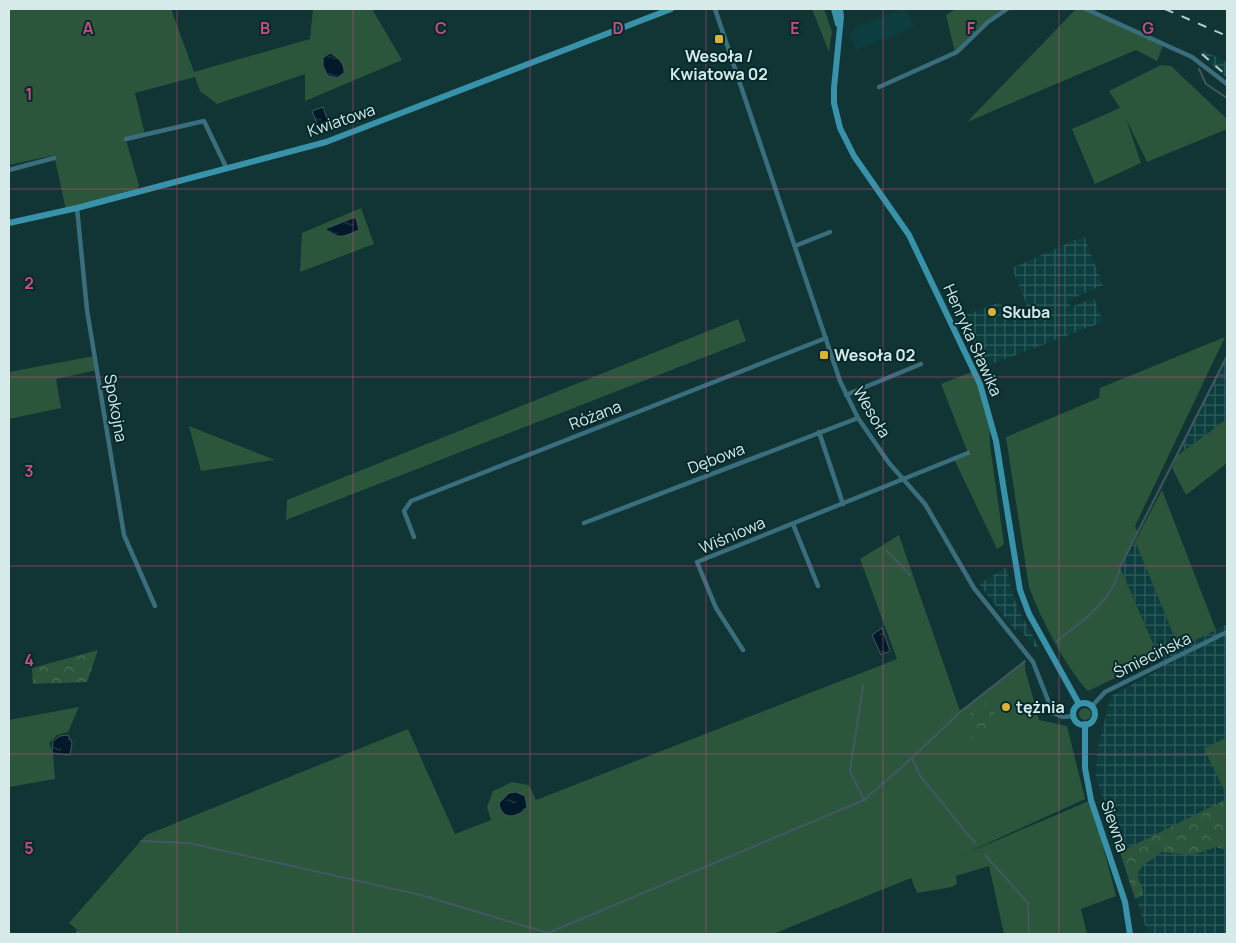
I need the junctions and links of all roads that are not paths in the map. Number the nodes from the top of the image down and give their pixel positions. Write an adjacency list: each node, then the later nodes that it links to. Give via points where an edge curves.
1 (671, 9): 12 (main road, Kwiatowa, via 342,136)
2 (715, 9): 17 (street, Wesoła)
3 (834, 9): 7 (main road, Henryka Sławika)
4 (840, 9): 7 (main road, Henryka Sławika)
5 (1006, 9): 9 (street, via 957,52)
6 (1086, 9): 8 (street, via 1192,57)
7 (840, 28): 33 (main road, Henryka Sławika, via 834,103 840,128 854,156 909,235 980,384 996,441 1020,590 1029,614)
8 (1227, 84)
9 (879, 87)
10 (126, 139): 12 (street, via 204,121)
11 (54, 158): 13 (street)
12 (226, 167): 14 (main road, Kwiatowa)
13 (9, 170)
14 (77, 208): 15 (main road, Kwiatowa); 30 (street, Spokojna, via 87,310 124,535)
15 (9, 223)
16 (830, 232): 17 (street)
17 (795, 246): 18 (street, Wesoła)
18 (826, 338): 20 (street, Wesoła); 28 (street, Różana, via 411,501 404,511)
19 (921, 364): 20 (street)
20 (846, 395): 21 (street, Wesoła)
21 (858, 418): 22 (street, Dębowa); 24 (street, Wesoła)
22 (819, 432): 25 (street); 26 (street, Dębowa)
23 (968, 453): 24 (street, Wiśniowa)
24 (904, 480): 25 (street, Wiśniowa); 35 (street, Wesoła, via 924,504 974,588 1033,662 1053,713 1063,717)
25 (843, 504): 27 (street, Wiśniowa)
26 (584, 523)
27 (793, 524): 29 (street); 32 (street, Wiśniowa, via 697,562 716,608)
28 (414, 537)
29 (818, 586)
30 (155, 606)
31 (1227, 632): 34 (street, Śmiecińska, via 1105,692)
32 (743, 650)
33 (1079, 704): 34 (main road); 35 (main road, via 1074,709)
34 (1092, 706): 36 (main road, via 1095,717)
35 (1074, 716): 36 (main road, via 1079,723)
36 (1085, 724): 37 (main road, Siewna, via 1087,782 1125,902)
37 (1130, 934)

